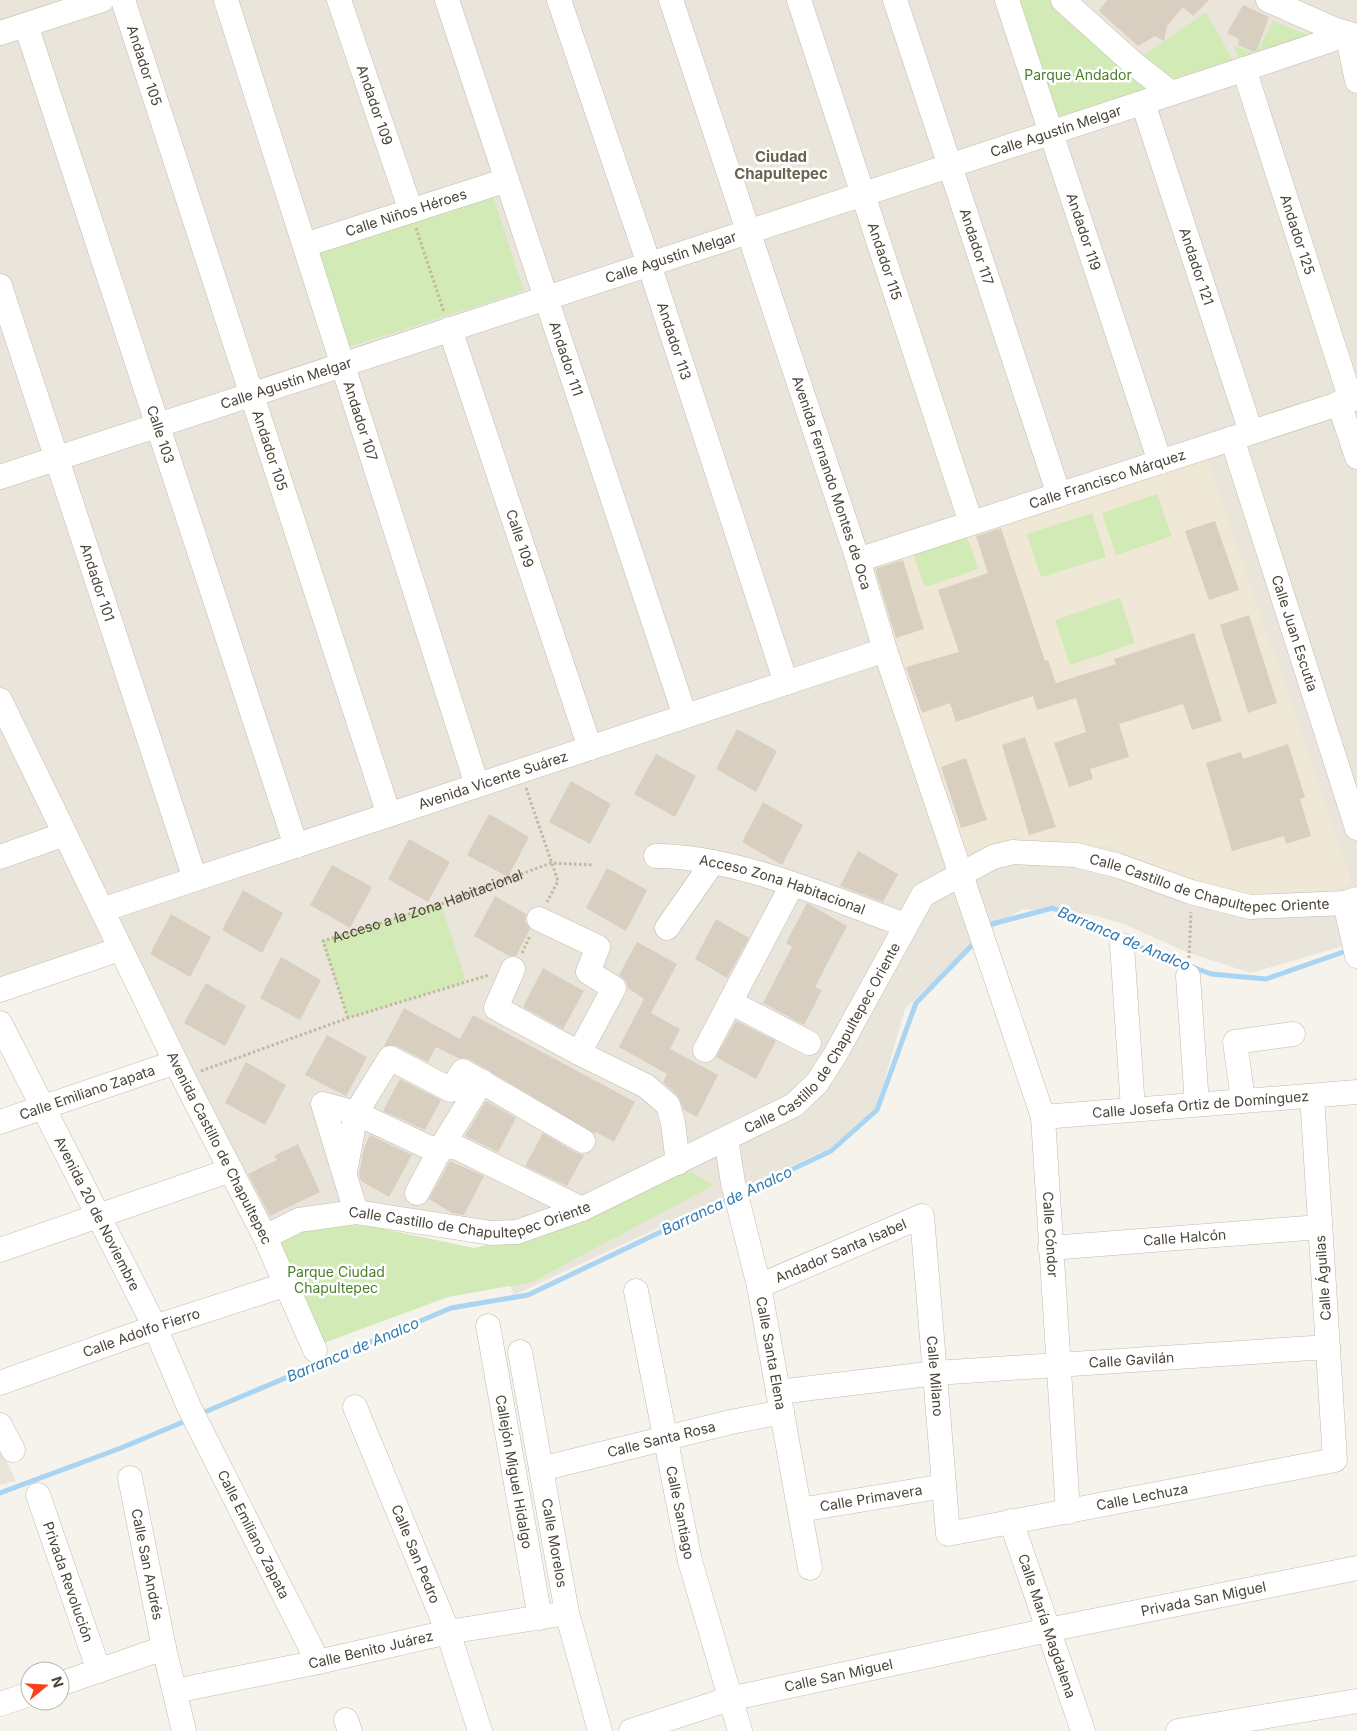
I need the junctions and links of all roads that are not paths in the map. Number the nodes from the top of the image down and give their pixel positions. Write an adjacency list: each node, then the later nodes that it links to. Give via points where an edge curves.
1 (124, 0): 32 (street, Andador 105)
2 (226, 0): 26 (street, Andador 107)
3 (339, 0): 24 (street, Andador 109)
4 (447, 0): 22 (street, Andador 111)
5 (559, 0): 27 (street, Andador 113)
6 (672, 0): 25 (street, Avenida Fernando Montes de Oca)
7 (799, 0): 23 (street, Andador 115)
8 (895, 0): 21 (street, Andador 117)
9 (1007, 0): 20 (street, Andador 119)
10 (1063, 0): 18 (street)
11 (1268, 0): 15 (street)
12 (94, 1): 13 (street)
13 (26, 25): 14 (street); 34 (street, Calle 103)
14 (0, 33)
15 (1347, 33): 16 (street, Calle Agustín Melgar); 17 (street)
16 (1244, 69): 18 (street, Calle Agustín Melgar); 33 (street, Andador 125)
17 (1357, 81)
18 (1171, 93): 19 (street, Calle Agustín Melgar)
19 (1143, 103): 20 (street, Calle Agustín Melgar); 35 (street, Andador 121)
20 (1049, 133): 21 (street, Calle Agustín Melgar); 38 (street, Andador 119)
21 (951, 165): 23 (street, Calle Agustín Melgar); 40 (street, Andador 117)
22 (507, 180): 24 (street, Calle Niños Héroes); 29 (street, Andador 111)
23 (861, 195): 25 (street, Calle Agustín Melgar); 41 (street, Andador 115)
24 (411, 211): 26 (street, Calle Niños Héroes)
25 (748, 232): 27 (street, Calle Agustín Melgar); 42 (street, Avenida Fernando Montes de Oca)
26 (304, 245): 31 (street, Andador 107)
27 (649, 264): 29 (street, Calle Agustín Melgar); 44 (street, Andador 113)
28 (0, 286): 37 (street, Andador 101)
29 (546, 298): 30 (street, Calle Agustín Melgar); 46 (street, Andador 111)
30 (450, 329): 31 (street, Calle Agustín Melgar); 47 (street, Calle 109)
31 (344, 364): 32 (street, Calle Agustín Melgar); 48 (street, Andador 107)
32 (251, 395): 34 (street, Calle Agustín Melgar); 49 (street, Andador 105)
33 (1349, 401): 35 (street, Calle Francisco Márquez); 36 (street, Andador 125)
34 (157, 425): 37 (street, Calle Agustín Melgar); 52 (street, Calle 103)
35 (1242, 435): 38 (street, Calle Francisco Márquez); 50 (street, Calle Juan Escutia)
36 (1357, 457)
37 (58, 458): 39 (street, Calle Agustín Melgar); 57 (street, Andador 101)
38 (1160, 462): 40 (street, Calle Francisco Márquez)
39 (0, 477)
40 (1059, 495): 41 (street, Calle Francisco Márquez)
41 (971, 523): 42 (street, Calle Francisco Márquez)
42 (858, 560): 43 (street, Avenida Fernando Montes de Oca)
43 (885, 650): 44 (street, Avenida Vicente Suárez); 56 (street, Avenida Fernando Montes de Oca)
44 (786, 683): 46 (street, Avenida Vicente Suárez)
45 (3, 715): 51 (street, Avenida Castillo de Chapultepec)
46 (685, 716): 47 (street, Avenida Vicente Suárez)
47 (590, 748): 48 (street, Avenida Vicente Suárez)
48 (477, 785): 49 (street, Avenida Vicente Suárez)
49 (389, 815): 52 (street, Avenida Vicente Suárez)
50 (1357, 828)
51 (65, 834): 54 (street); 60 (street, Avenida Castillo de Chapultepec)
52 (296, 846): 57 (street, Avenida Vicente Suárez)
53 (656, 856): 55 (street, Acceso Zona Habitacional, via 682,856)
54 (0, 858)
55 (713, 862): 58 (street, Acceso Zona Habitacional); 63 (street)
56 (961, 874): 59 (street, Calle Castillo de Chapultepec Oriente, via 992,857 1013,852 1076,855 1250,907 1276,908); 62 (street, Calle Castillo de Chapultepec Oriente, via 922,895); 67 (street, Avenida Fernando Montes de Oca)
57 (195, 879): 60 (street, Avenida Vicente Suárez)
58 (792, 884): 62 (street, Acceso Zona Habitacional); 71 (street)
59 (1351, 901): 65 (street)
60 (102, 910): 66 (street, Avenida Castillo de Chapultepec)
61 (539, 919): 76 (street, via 598,947 588,972 614,988)
62 (905, 926): 88 (street, Calle Castillo de Chapultepec Oriente, via 817,1083 794,1105)
63 (667, 928)
64 (1122, 945): 84 (street)
65 (1354, 946)
66 (120, 949): 70 (street); 77 (street, Avenida Castillo de Chapultepec)
67 (991, 965): 86 (street, Calle Cóndor)
68 (513, 969): 76 (street, via 496,1008)
69 (1188, 976): 82 (street)
70 (0, 990)
71 (730, 1002): 74 (street); 75 (street)
72 (0, 1024): 83 (street, Avenida 20 de Noviembre)
73 (1293, 1034): 81 (street, via 1235,1042)
74 (809, 1043)
75 (705, 1050)
76 (579, 1053): 91 (street, via 646,1086 668,1105)
77 (179, 1070): 83 (street, Calle Emiliano Zapata); 92 (street, Avenida Castillo de Chapultepec)
78 (482, 1081): 85 (street, via 463,1071 451,1090 390,1058); 89 (street); 90 (street)
79 (1357, 1092): 80 (street, Calle Josefa Ortiz de Domínguez)
80 (1312, 1096): 81 (street, Calle Josefa Ortiz de Domínguez); 99 (street, Calle Águilas)
81 (1243, 1100): 82 (street, Calle Josefa Ortiz de Domínguez)
82 (1197, 1104): 84 (street, Calle Josefa Ortiz de Domínguez)
83 (43, 1107): 87 (street, Calle Emiliano Zapata); 98 (street, Avenida 20 de Noviembre)
84 (1133, 1109): 86 (street, Calle Josefa Ortiz de Domínguez)
85 (356, 1113): 90 (street, via 430,1148); 93 (street); 93 (street, via 323,1104)
86 (1043, 1117): 101 (street, Calle Cóndor)
87 (0, 1122)
88 (726, 1139): 91 (street, Calle Castillo de Chapultepec Oriente); 104 (street, Calle Santa Elena, via 732,1184)
89 (583, 1141)
90 (441, 1148): 94 (street); 95 (street, via 456,1146)
91 (678, 1163): 95 (street, Calle Castillo de Chapultepec Oriente)
92 (231, 1170): 98 (street); 100 (street, Avenida Castillo de Chapultepec)
93 (345, 1176): 96 (street)
94 (418, 1193)
95 (582, 1209): 96 (street, Calle Castillo de Chapultepec Oriente, via 517,1232 491,1233)
96 (356, 1212): 100 (street, Calle Castillo de Chapultepec Oriente, via 299,1220)
97 (922, 1216): 104 (street, Andador Santa Isabel); 112 (street, Calle Milano)
98 (98, 1217): 102 (street); 107 (street, Avenida 20 de Noviembre)
99 (1320, 1227): 101 (street, Calle Halcón); 108 (street, Calle Águilas)
100 (265, 1237): 103 (street, Avenida Castillo de Chapultepec)
101 (1050, 1248): 111 (street, Calle Cóndor)
102 (0, 1250)
103 (284, 1284): 107 (street, Calle Adolfo Fierro); 109 (street, Avenida Castillo de Chapultepec)
104 (759, 1286): 114 (street, Calle Santa Elena)
105 (636, 1291): 118 (street, Calle Santiago)
106 (488, 1326): 132 (street, Callejón Miguel Hidalgo)
107 (154, 1327): 113 (street, Calle Adolfo Fierro); 115 (street, Avenida 20 de Noviembre)
108 (1328, 1347): 111 (street, Calle Gavilán); 120 (street, Calle Águilas)
109 (315, 1350)
110 (520, 1352): 121 (street, Calle Morelos)
111 (1058, 1366): 112 (street, Calle Gavilán); 126 (street, Calle Cóndor)
112 (936, 1373): 114 (street, Calle Santa Rosa); 123 (street, Calle Milano)
113 (0, 1383)
114 (780, 1402): 118 (street, Calle Santa Rosa); 125 (street, Calle Santa Elena)
115 (189, 1407): 136 (street, Calle Emiliano Zapata)
116 (355, 1407): 134 (street, Calle San Pedro)
117 (0, 1425): 119 (street)
118 (664, 1438): 121 (street, Calle Santa Rosa); 141 (street, Calle Santiago, via 690,1560)
119 (13, 1450)
120 (1335, 1460): 126 (street, Calle Lechuza)
121 (541, 1469): 131 (street, Calle Morelos)
122 (130, 1478): 135 (street, Calle San Andrés)
123 (944, 1486): 125 (street, Calle Primavera); 128 (street, Calle Milano)
124 (38, 1495): 137 (street, Privada Revolución)
125 (800, 1510): 129 (street, Calle Santa Elena)
126 (1068, 1512): 127 (street, Calle Lechuza)
127 (1011, 1521): 128 (street, Calle Lechuza); 133 (street, Calle María Magdalena)
128 (948, 1534)
129 (810, 1568)
130 (1357, 1568): 133 (street, Privada San Miguel)
131 (567, 1613): 132 (street, Calle Benito Juárez); 146 (street, Calle Morelos)
132 (540, 1618): 134 (street, Calle Benito Juárez)
133 (1048, 1630): 141 (street, Calle San Miguel); 149 (street, Calle María Magdalena)
134 (448, 1632): 136 (street, Calle Benito Juárez); 145 (street, Calle San Pedro)
135 (164, 1648): 137 (street); 139 (street, Calle San Andrés)
136 (318, 1662): 139 (street, Calle Benito Juárez)
137 (98, 1671): 138 (street)
138 (70, 1681)
139 (175, 1691): 144 (street, Calle San Andrés)
140 (20, 1697): 143 (street)
141 (729, 1699): 147 (street, Calle San Miguel); 148 (street, Calle Santiago)
142 (1357, 1701): 150 (street)
143 (0, 1704)
144 (184, 1731)
145 (480, 1731)
146 (600, 1731)
147 (631, 1731)
148 (740, 1731)
149 (1083, 1731)
150 (1178, 1731)

